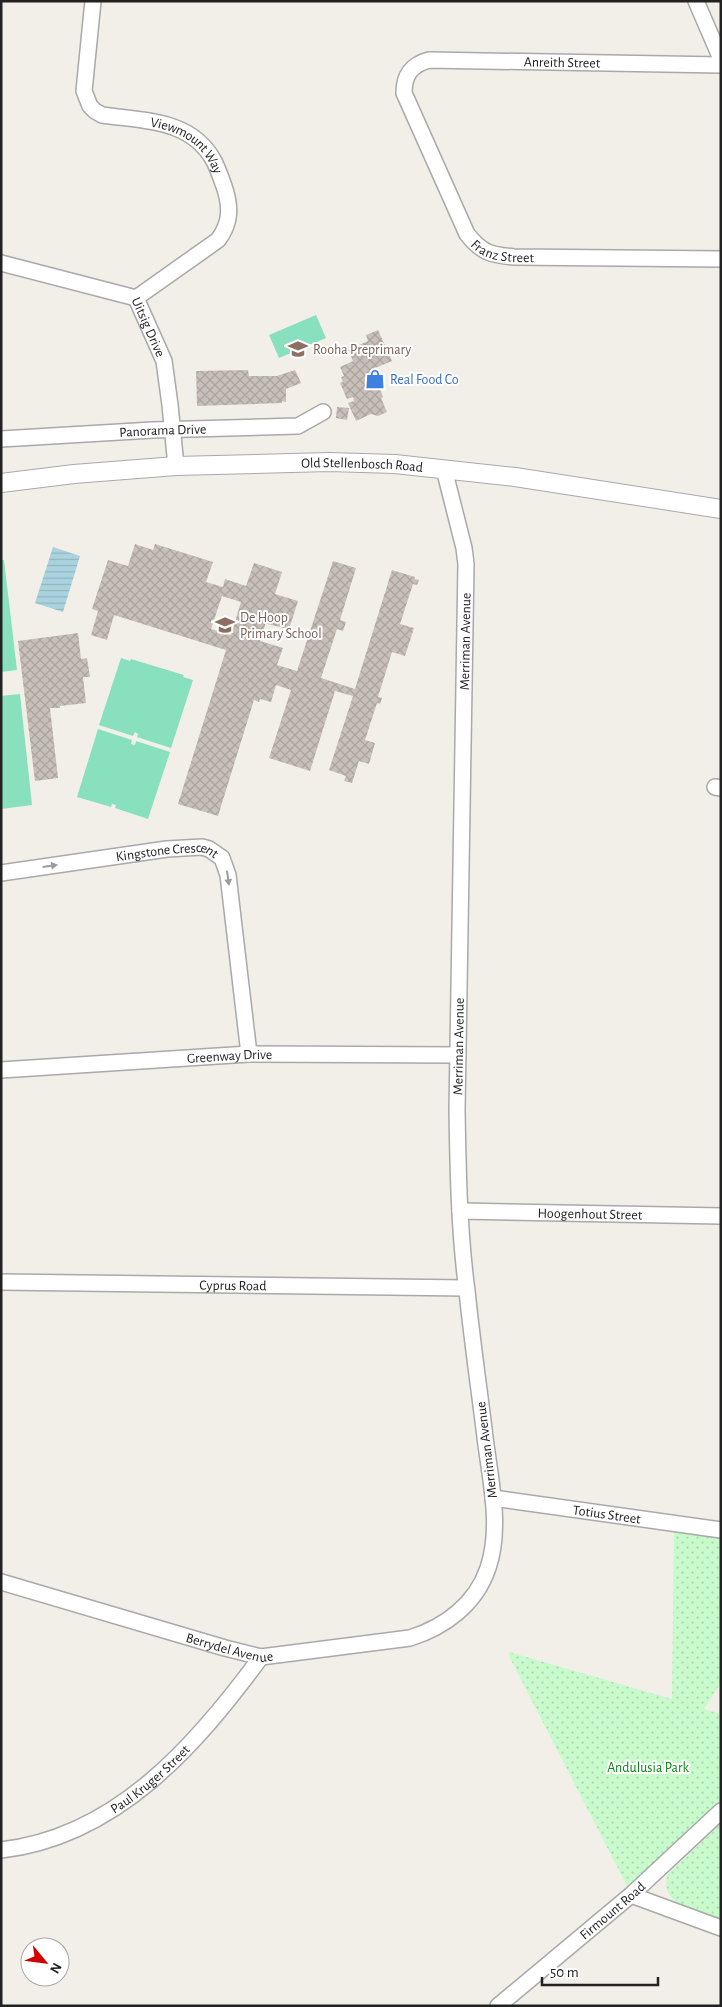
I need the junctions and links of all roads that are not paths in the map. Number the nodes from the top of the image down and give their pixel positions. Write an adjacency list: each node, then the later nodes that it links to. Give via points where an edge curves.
1 (93, 1): 8 (street, Viewmount Way, via 84,91 90,106 102,115 171,125 190,133 215,162 228,204 228,221 218,240)
2 (696, 1): 3 (street)
3 (721, 59)
4 (721, 65): 5 (street, Anreith Street, via 429,60)
5 (408, 72): 6 (street, Franz Street, via 404,93 408,104 467,234 485,252 514,257)
6 (721, 259)
7 (1, 263): 8 (street, Uitsig Drive)
8 (136, 298): 10 (street, Uitsig Drive, via 164,361)
9 (323, 412): 10 (street, Panorama Drive, via 298,426)
10 (172, 430): 11 (street, Panorama Drive); 12 (street, Uitsig Drive)
11 (1, 439)
12 (176, 466): 13 (street, Old Stellenbosch Road, via 329,462); 14 (street, Old Stellenbosch Road)
13 (444, 469): 15 (street, Old Stellenbosch Road); 18 (street, Merriman Avenue, via 464,548 466,580)
14 (1, 483)
15 (721, 509)
16 (1, 873): 17 (street, Kingstone Crescent, one-way to 17, via 166,850 202,848 216,853 226,865 228,875)
17 (249, 1054): 18 (street, Greenway Drive); 19 (street, Greenway Drive)
18 (458, 1055): 20 (street, Merriman Avenue)
19 (1, 1070)
20 (460, 1211): 21 (street, Hoogenhout Street); 23 (street, Merriman Avenue)
21 (721, 1216)
22 (1, 1282): 23 (street, Cyprus Road)
23 (466, 1288): 24 (street, Merriman Avenue)
24 (493, 1498): 25 (street, Totius Street); 27 (street, Merriman Avenue, via 494,1533 488,1569 482,1584)
25 (721, 1530)
26 (1, 1582): 28 (street, Berrydel Avenue)
27 (458, 1614): 28 (street, Berrydel Avenue, via 428,1632 410,1638)
28 (261, 1656): 30 (street, Paul Kruger Street, via 197,1737 132,1797 96,1820 65,1834)
29 (721, 1811): 31 (street, Firmount Road)
30 (1, 1850)
31 (631, 1895): 32 (street); 33 (street, Firmount Road)
32 (721, 1928)
33 (498, 2006)

